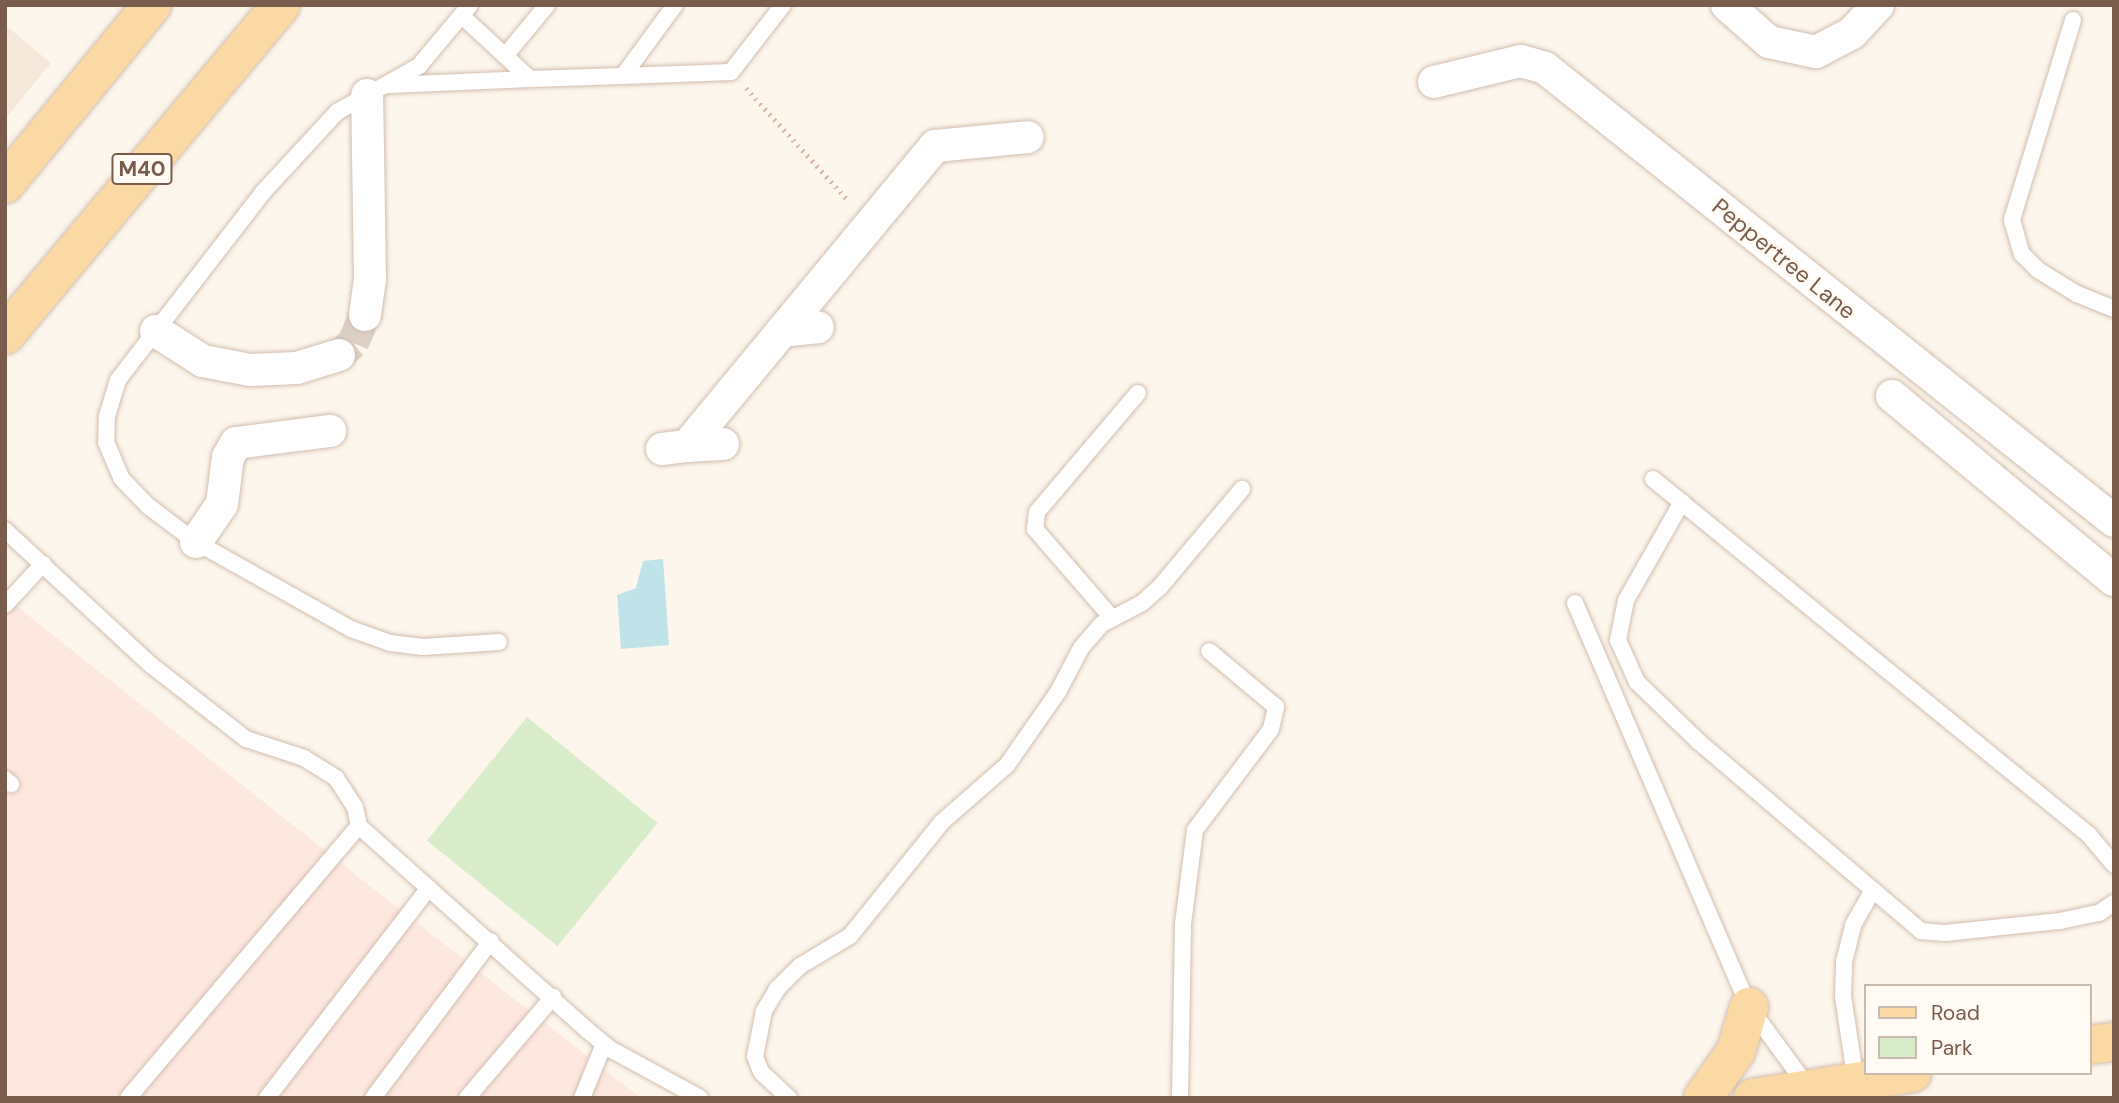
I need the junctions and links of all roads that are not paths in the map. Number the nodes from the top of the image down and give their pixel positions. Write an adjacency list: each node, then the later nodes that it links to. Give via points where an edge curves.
1 (152, 5): 16 (main road)
2 (281, 5): 24 (main road, M40)
3 (547, 5): 10 (lane)
4 (675, 5): 11 (lane)
5 (783, 5): 11 (lane, via 732,72)
6 (1727, 5): 7 (street, via 1769,41 1816,52 1852,33)
7 (1878, 5)
8 (466, 11): 10 (lane); 14 (lane, via 419,66)
9 (2073, 20): 19 (lane, via 2012,220 2022,254 2038,270 2077,294)
10 (505, 57): 12 (lane)
11 (623, 76): 12 (lane)
12 (530, 79): 14 (lane)
13 (1434, 82): 33 (street, Peppertree Lane, via 1521,61 1545,68)
14 (377, 90): 20 (street); 22 (lane, via 337,112 273,181)
15 (1028, 137): 18 (street, via 935,146)
16 (5, 184)
17 (915, 207): 18 (street)
18 (869, 223): 23 (street)
19 (2114, 309)
20 (365, 315)
21 (818, 327): 23 (street)
22 (156, 331): 25 (street, via 203,361 231,368 284,369); 35 (lane, via 118,380 107,417 106,442 121,478 136,495)
23 (782, 331): 29 (street, via 675,448)
24 (5, 335)
25 (339, 355)
26 (1138, 393): 40 (lane, via 1037,512 1035,529)
27 (1892, 396): 37 (street)
28 (330, 431): 35 (street, via 236,443 228,457 222,504)
29 (723, 444)
30 (1653, 479): 32 (lane)
31 (1242, 489): 40 (lane, via 1160,587 1142,603)
32 (1682, 502): 44 (lane, via 2089,835); 46 (lane, via 1624,607 1618,640 1626,661 1637,682 1699,742)
33 (2114, 521)
34 (5, 530): 36 (lane)
35 (196, 542): 41 (lane, via 372,638 422,647)
36 (43, 564): 39 (lane); 43 (lane, via 151,665 246,739 304,758 336,778 355,807)
37 (2114, 580)
38 (1575, 603): 50 (lane)
39 (5, 605)
40 (1112, 618): 63 (lane, via 1081,648 1058,692 1007,765 942,822 849,936 800,966 777,989 764,1011 755,1056 761,1072)
41 (499, 642)
42 (1209, 650): 64 (lane, via 1276,707 1271,729 1195,830 1183,924)
43 (359, 826): 45 (lane); 57 (lane)
44 (2114, 865)
45 (429, 888): 48 (lane); 58 (lane)
46 (1873, 890): 47 (lane, via 1912,926 1932,933 2060,921 2099,914); 55 (lane, via 1853,925 1844,962 1843,996)
47 (2114, 903)
48 (491, 942): 49 (lane); 59 (lane)
49 (553, 997): 52 (lane); 60 (lane)
50 (1749, 1007): 56 (lane); 65 (main road, via 1736,1051)
51 (2114, 1042): 53 (main road)
52 (604, 1044): 61 (lane); 62 (lane)
53 (2091, 1045)
54 (1900, 1075): 55 (main road)
55 (1856, 1082): 56 (main road)
56 (1810, 1090): 66 (main road)
57 (128, 1098)
58 (267, 1098)
59 (373, 1098)
60 (467, 1098)
61 (582, 1098)
62 (700, 1098)
63 (789, 1098)
64 (1180, 1098)
65 (1703, 1098)
66 (1753, 1098)

